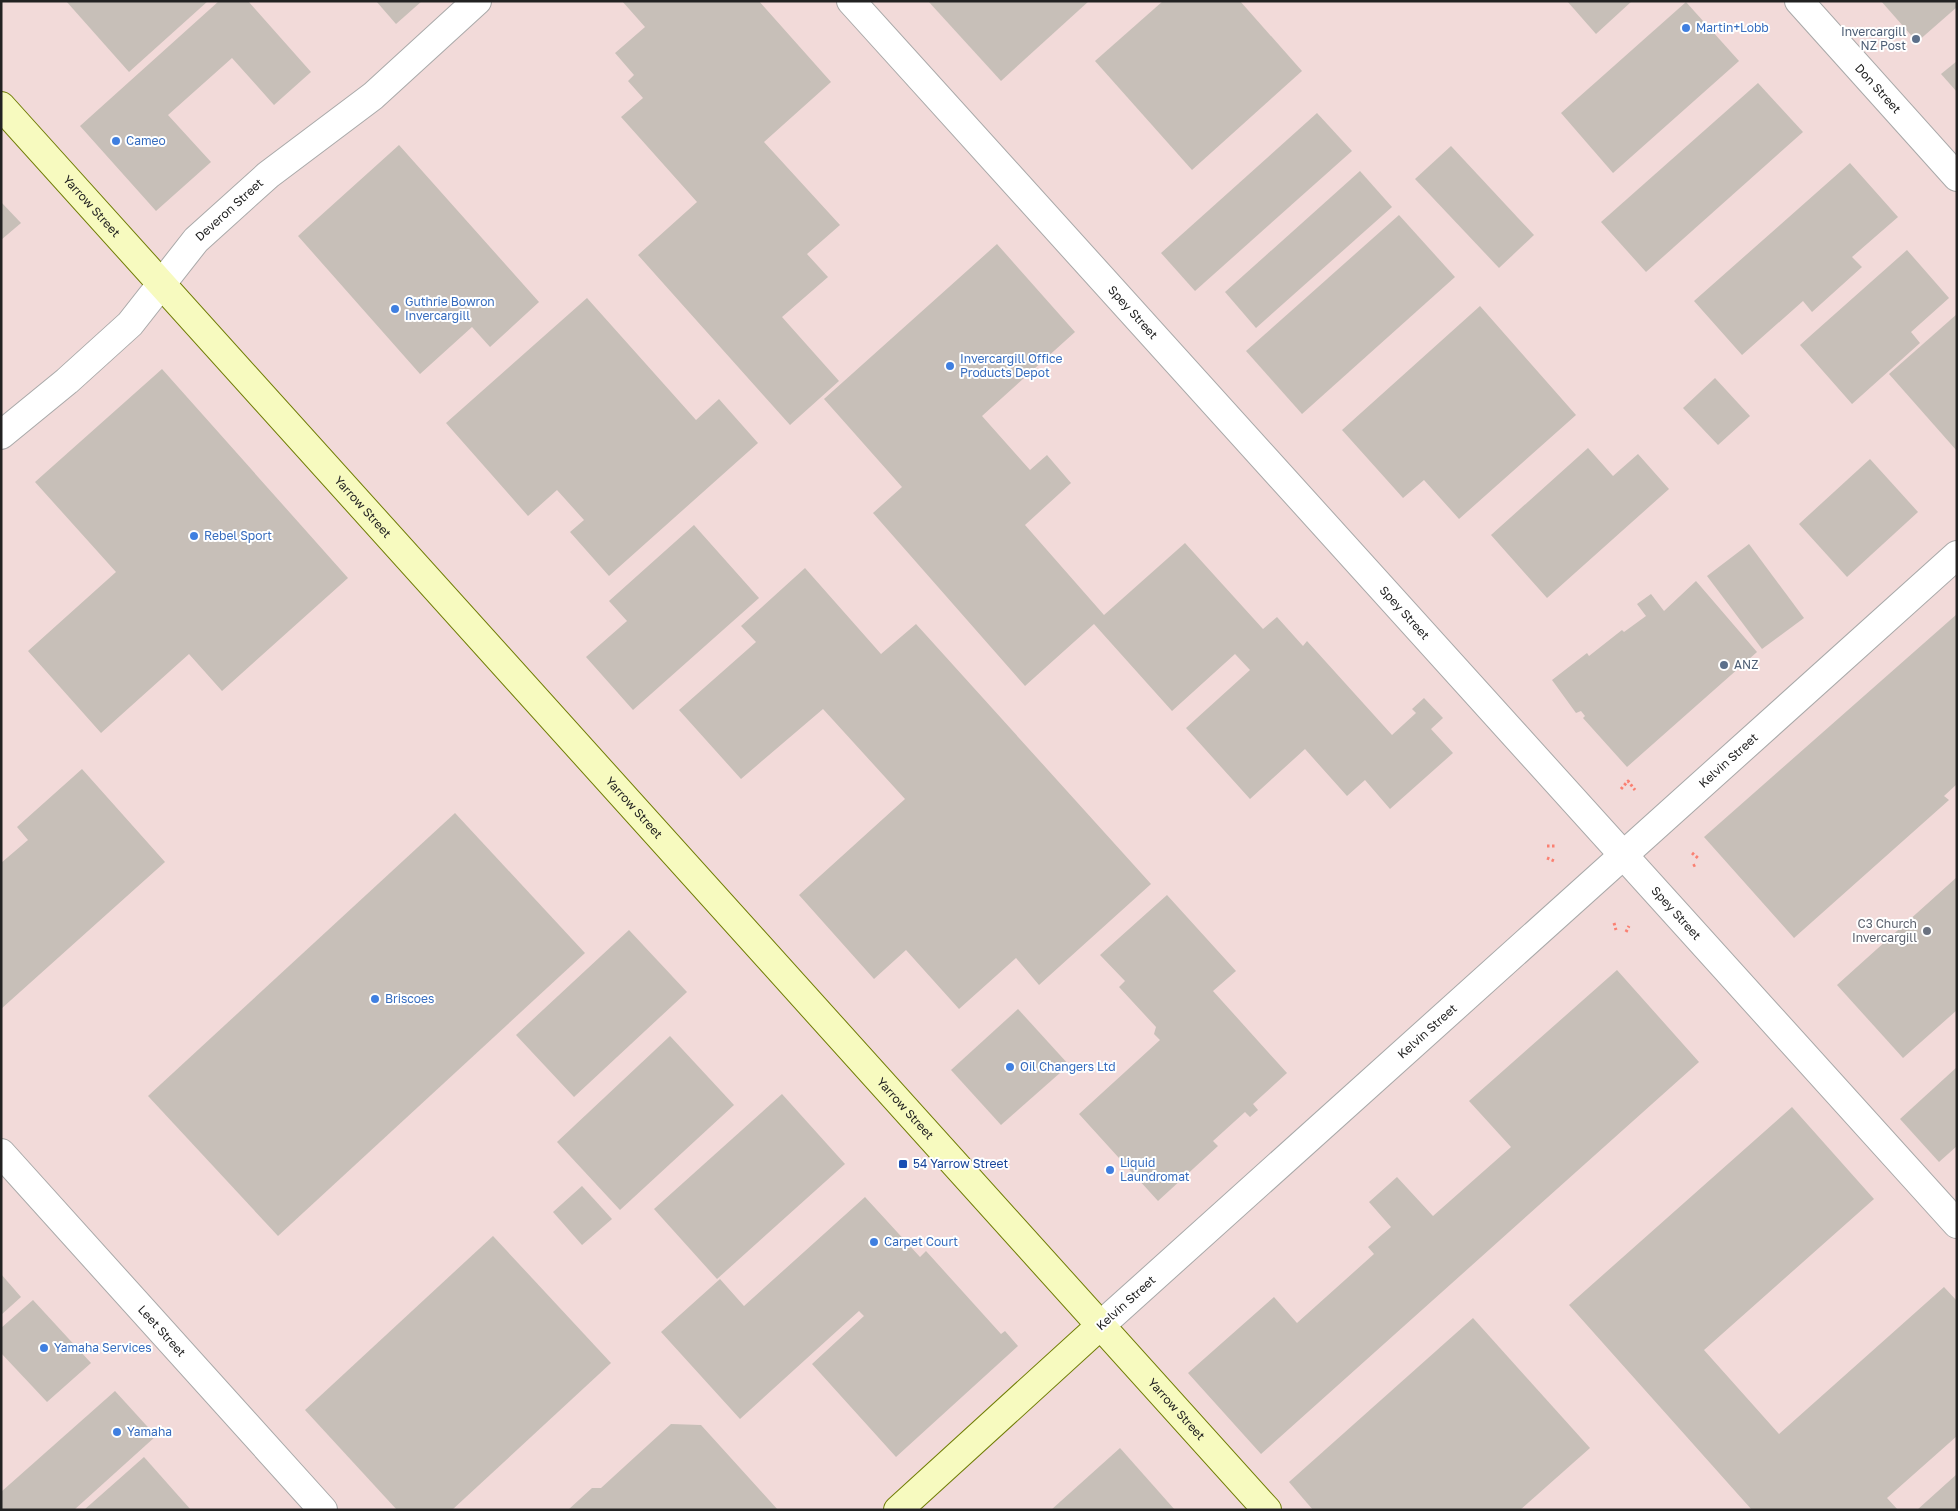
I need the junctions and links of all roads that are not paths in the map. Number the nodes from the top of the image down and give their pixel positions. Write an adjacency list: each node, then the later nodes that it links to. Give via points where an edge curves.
1 (477, 1): 6 (street, Deveron Street, via 373,96 268,175 196,240)
2 (851, 1): 9 (street, Spey Street)
3 (1799, 1): 5 (street, Don Street)
4 (1, 106): 6 (main road, Yarrow Street)
5 (1957, 177)
6 (161, 283): 7 (street, Deveron Street, via 124,329); 12 (main road, Yarrow Street)
7 (1, 435)
8 (1957, 555): 9 (street, Kelvin Street)
9 (1623, 855): 11 (street, Spey Street); 12 (street, Kelvin Street)
10 (1, 1153): 13 (street, Leet Street)
11 (1957, 1224)
12 (1101, 1325): 14 (main road, Kelvin Street); 15 (main road, Yarrow Street)
13 (323, 1510)
14 (898, 1510)
15 (1267, 1510)

